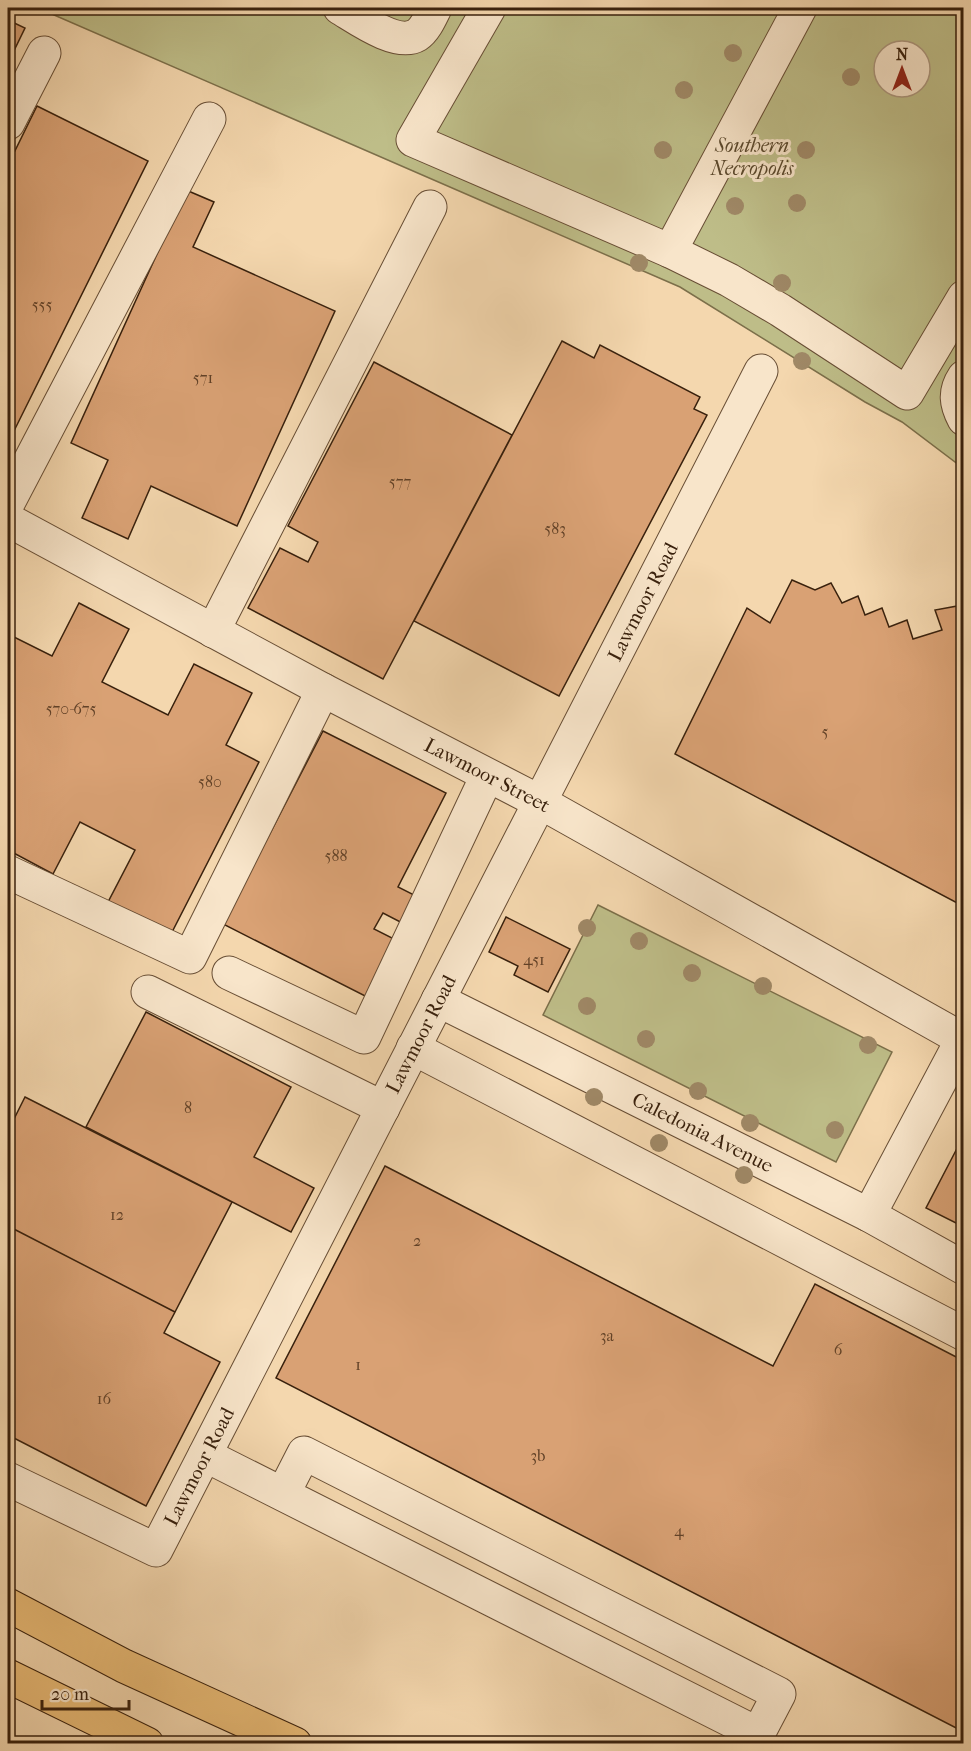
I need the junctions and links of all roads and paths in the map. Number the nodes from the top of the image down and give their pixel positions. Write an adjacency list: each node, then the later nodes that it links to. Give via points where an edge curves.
1 (340, 8): 2 (street, via 383,33 408,39 419,34)
2 (435, 8)
3 (489, 8): 9 (street, via 413,140)
4 (800, 8): 9 (street)
5 (45, 52): 7 (street)
6 (209, 119): 14 (street)
7 (8, 123)
8 (430, 207): 16 (street)
9 (670, 251): 10 (street, via 780,310 907,393)
10 (963, 297)
11 (761, 371): 19 (street, Lawmoor Road)
12 (963, 377): 13 (street, via 957,388 957,406)
13 (963, 419)
14 (8, 504)
15 (8, 520): 16 (street, Lawmoor Street)
16 (213, 631): 17 (street, Lawmoor Street)
17 (323, 690): 18 (street, Lawmoor Street); 20 (street, via 190,957)
18 (487, 776): 19 (street, Lawmoor Street); 21 (street, via 364,1037)
19 (540, 802): 23 (street, Lawmoor Road); 24 (street, Lawmoor Street)
20 (8, 872)
21 (229, 974)
22 (148, 992): 26 (street)
23 (438, 1000): 25 (street, Lawmoor Road); 27 (street, Caledonia Avenue)
24 (963, 1037): 27 (street)
25 (413, 1048): 26 (street, Lawmoor Road); 29 (street)
26 (383, 1108): 30 (street, Lawmoor Road)
27 (869, 1215): 28 (street, Caledonia Avenue)
28 (963, 1268)
29 (963, 1334)
30 (205, 1455): 31 (street, Lawmoor Road, via 156,1550); 32 (street)
31 (8, 1479)
32 (283, 1494): 32 (street, via 758,1734 779,1694 304,1453)
33 (8, 1605): 36 (highway, via 124,1666)
34 (8, 1676): 35 (highway)
35 (147, 1743)
36 (295, 1743)

